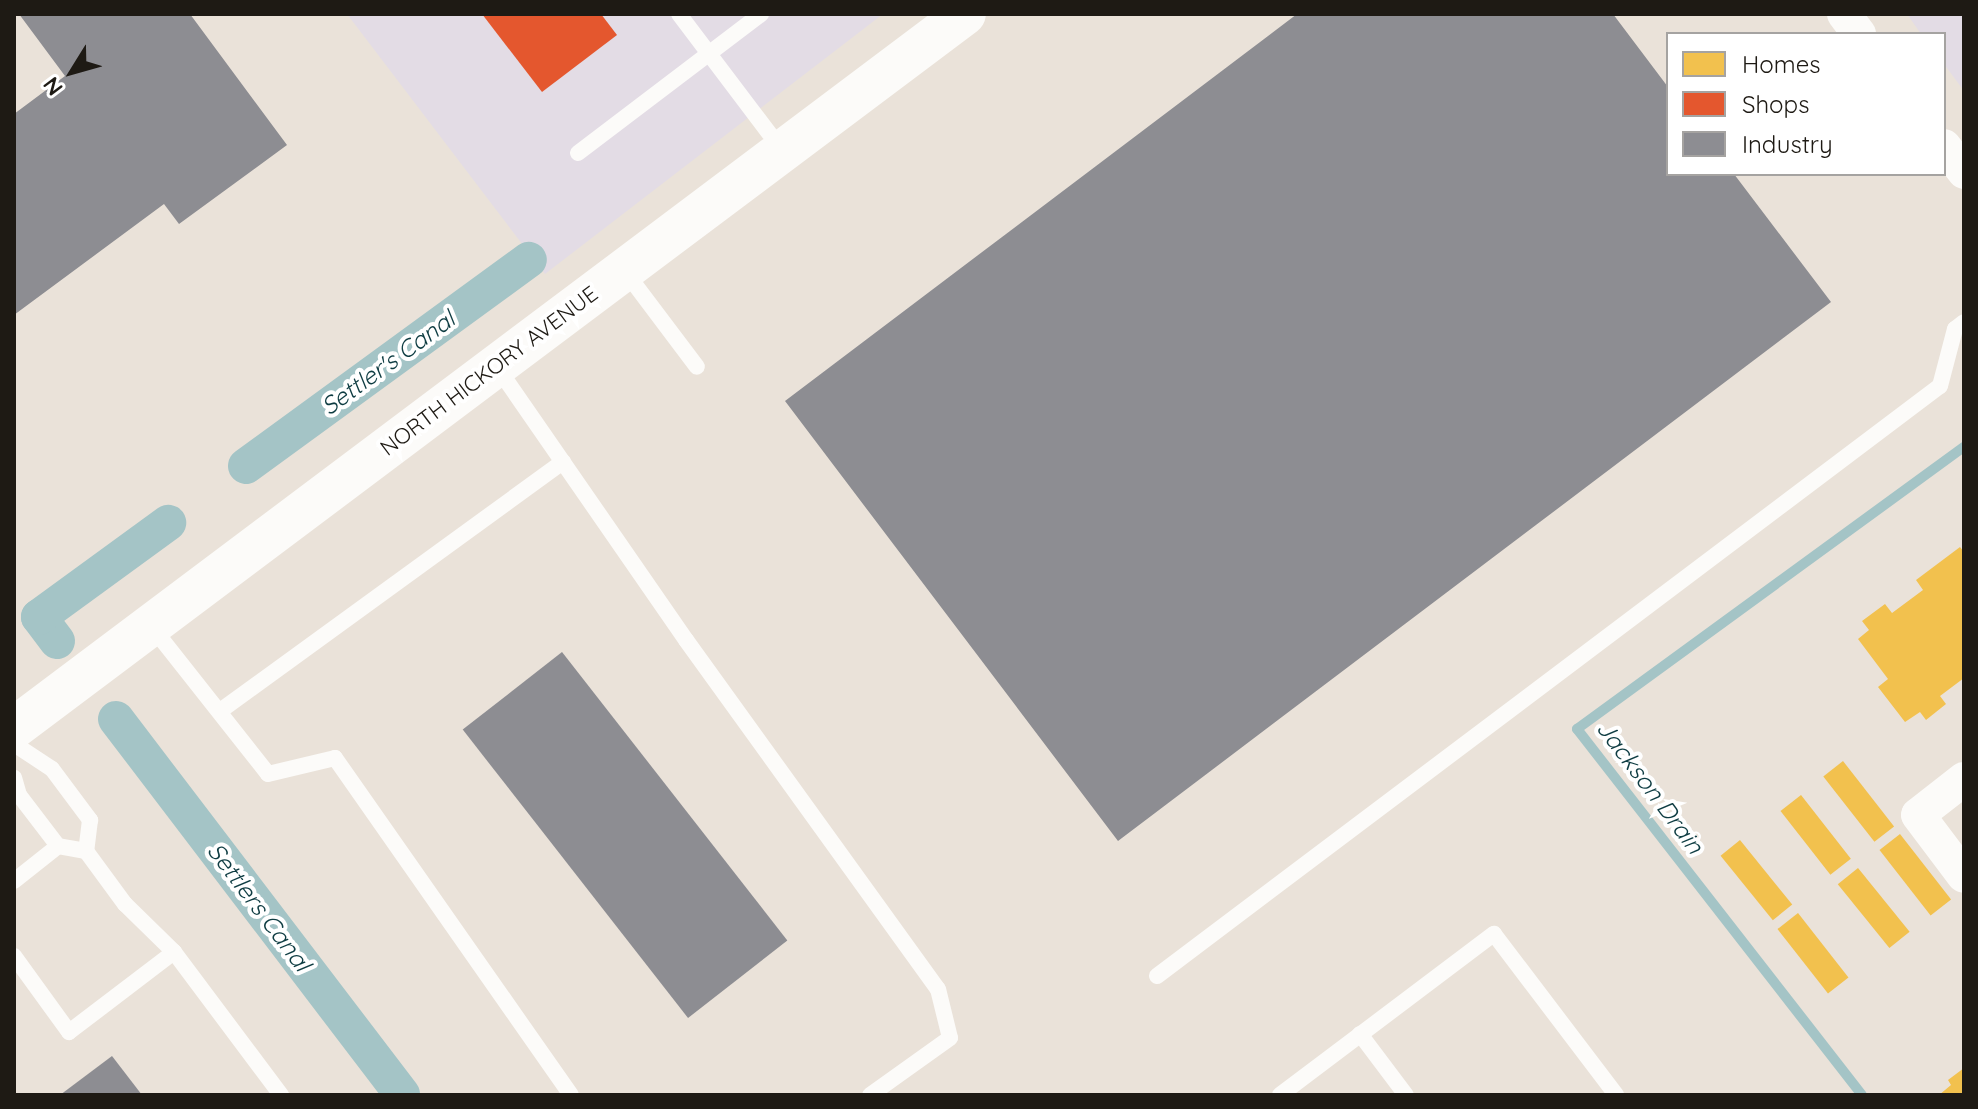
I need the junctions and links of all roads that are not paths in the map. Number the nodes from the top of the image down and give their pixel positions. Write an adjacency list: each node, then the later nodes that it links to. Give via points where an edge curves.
1 (679, 14): 6 (lane)
2 (761, 14): 6 (lane)
3 (965, 14): 8 (street, NORTH HICKORY AVENUE)
4 (1844, 14): 5 (street)
5 (1858, 32)
6 (709, 54): 8 (lane); 9 (lane)
7 (1946, 149): 10 (street)
8 (783, 151): 11 (street, NORTH HICKORY AVENUE)
9 (578, 153)
10 (1964, 172)
11 (624, 270): 13 (street, NORTH HICKORY AVENUE); 14 (lane)
12 (1964, 322): 28 (lane, via 1955,329 1940,386)
13 (496, 366): 15 (lane); 16 (street, NORTH HICKORY AVENUE)
14 (697, 367)
15 (563, 462): 17 (lane); 32 (lane, via 938,989 950,1038)
16 (151, 626): 17 (lane); 18 (street, NORTH HICKORY AVENUE)
17 (220, 711): 31 (lane, via 268,774 335,758)
18 (14, 728)
19 (14, 744): 23 (lane, via 52,769 90,820)
20 (14, 778): 22 (lane, via 19,795)
21 (1964, 779): 24 (street, via 1918,815)
22 (58, 846): 23 (lane); 25 (lane)
23 (86, 851): 26 (lane, via 125,904)
24 (1964, 876)
25 (14, 881)
26 (174, 952): 27 (lane, via 69,1032); 30 (lane)
27 (14, 956)
28 (1157, 976)
29 (1360, 1034): 33 (lane); 34 (lane); 35 (lane, via 1494,934)
30 (281, 1095)
31 (571, 1095)
32 (870, 1095)
33 (1280, 1095)
34 (1406, 1095)
35 (1616, 1095)

